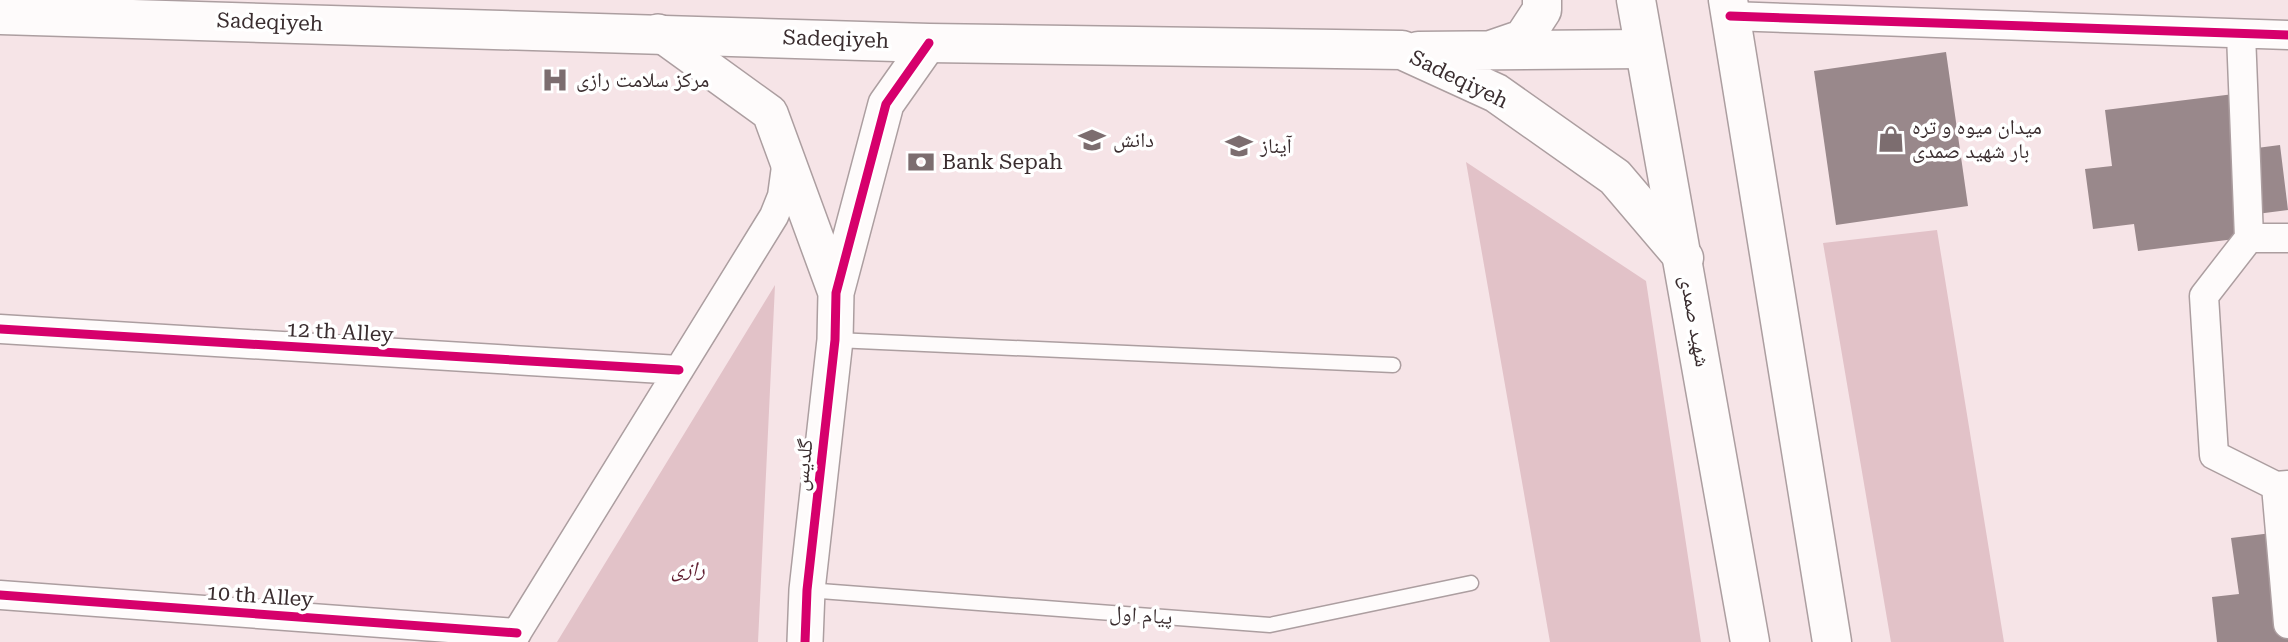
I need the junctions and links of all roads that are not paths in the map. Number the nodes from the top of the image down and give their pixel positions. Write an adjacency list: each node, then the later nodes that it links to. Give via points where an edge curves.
1 (1542, 0): 11 (main road, via 1542,10 1522,39)
2 (1636, 0): 9 (main road, شهید صمدی)
3 (1729, 8): 6 (street); 29 (main road)
4 (0, 15): 5 (main road, Sadeqiyeh)
5 (658, 33): 8 (main road, Sadeqiyeh); 12 (street, via 770,113)
6 (2241, 34): 7 (street); 13 (street)
7 (2288, 35)
8 (929, 43): 10 (main road, Sadeqiyeh); 16 (street, via 886,104)
9 (1644, 48): 11 (main road); 15 (main road, شهید صمدی)
10 (1402, 50): 11 (main road); 15 (main road, Sadeqiyeh, via 1496,93 1615,177)
11 (1486, 52)
12 (787, 156): 16 (street); 20 (street, via 774,216)
13 (2249, 238): 14 (street); 21 (street, via 2204,296 2214,455)
14 (2288, 238)
15 (1684, 258): 28 (main road, شهید صمدی)
16 (836, 293): 18 (street, گلدیس)
17 (0, 329): 20 (street, 12 th Alley)
18 (835, 340): 19 (lane); 23 (street, گلدیس)
19 (1393, 365)
20 (679, 370): 26 (street)
21 (2282, 485): 25 (street)
22 (1471, 583): 23 (lane, پیام اول, via 1270,625)
23 (807, 590): 27 (street, گلدیس)
24 (0, 595): 26 (street, 10 th Alley)
25 (2288, 624)
26 (514, 637)
27 (805, 642)
28 (1750, 642)
29 (1832, 642)

